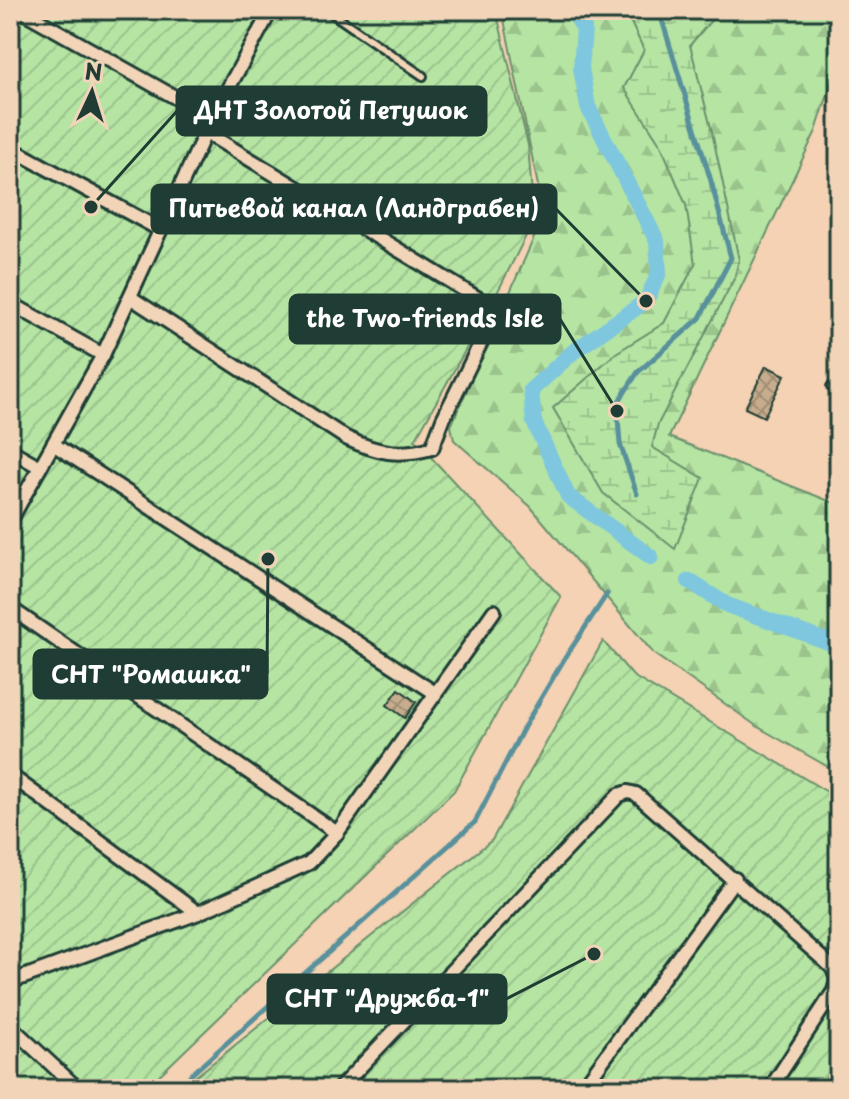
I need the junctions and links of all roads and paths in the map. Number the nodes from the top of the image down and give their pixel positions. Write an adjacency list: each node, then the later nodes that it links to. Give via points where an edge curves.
1 (20, 10): 5 (street)
2 (271, 10): 5 (street)
3 (327, 10): 4 (lane)
4 (423, 76)
5 (212, 118): 6 (street)
6 (205, 132): 8 (street); 9 (street, via 497,310 432,448 410,454 375,452 346,438)
7 (10, 148): 8 (street)
8 (159, 229): 9 (street)
9 (130, 297): 11 (street)
10 (10, 303): 11 (street)
11 (103, 355): 14 (street)
12 (831, 387): 13 (lane)
13 (839, 391)
14 (53, 444): 16 (street); 20 (street)
15 (10, 450): 16 (street)
16 (40, 467): 17 (street)
17 (10, 521)
18 (10, 608): 22 (street)
19 (494, 611): 20 (street)
20 (435, 693): 22 (street)
21 (10, 775): 24 (street)
22 (337, 833): 24 (street, via 309,863)
23 (735, 879): 28 (street, via 636,794 619,795); 29 (street); 30 (street, via 833,968 837,980)
24 (198, 913): 25 (street)
25 (10, 982)
26 (10, 1026): 27 (street)
27 (78, 1089)
28 (339, 1089)
29 (582, 1089)
30 (770, 1089)

